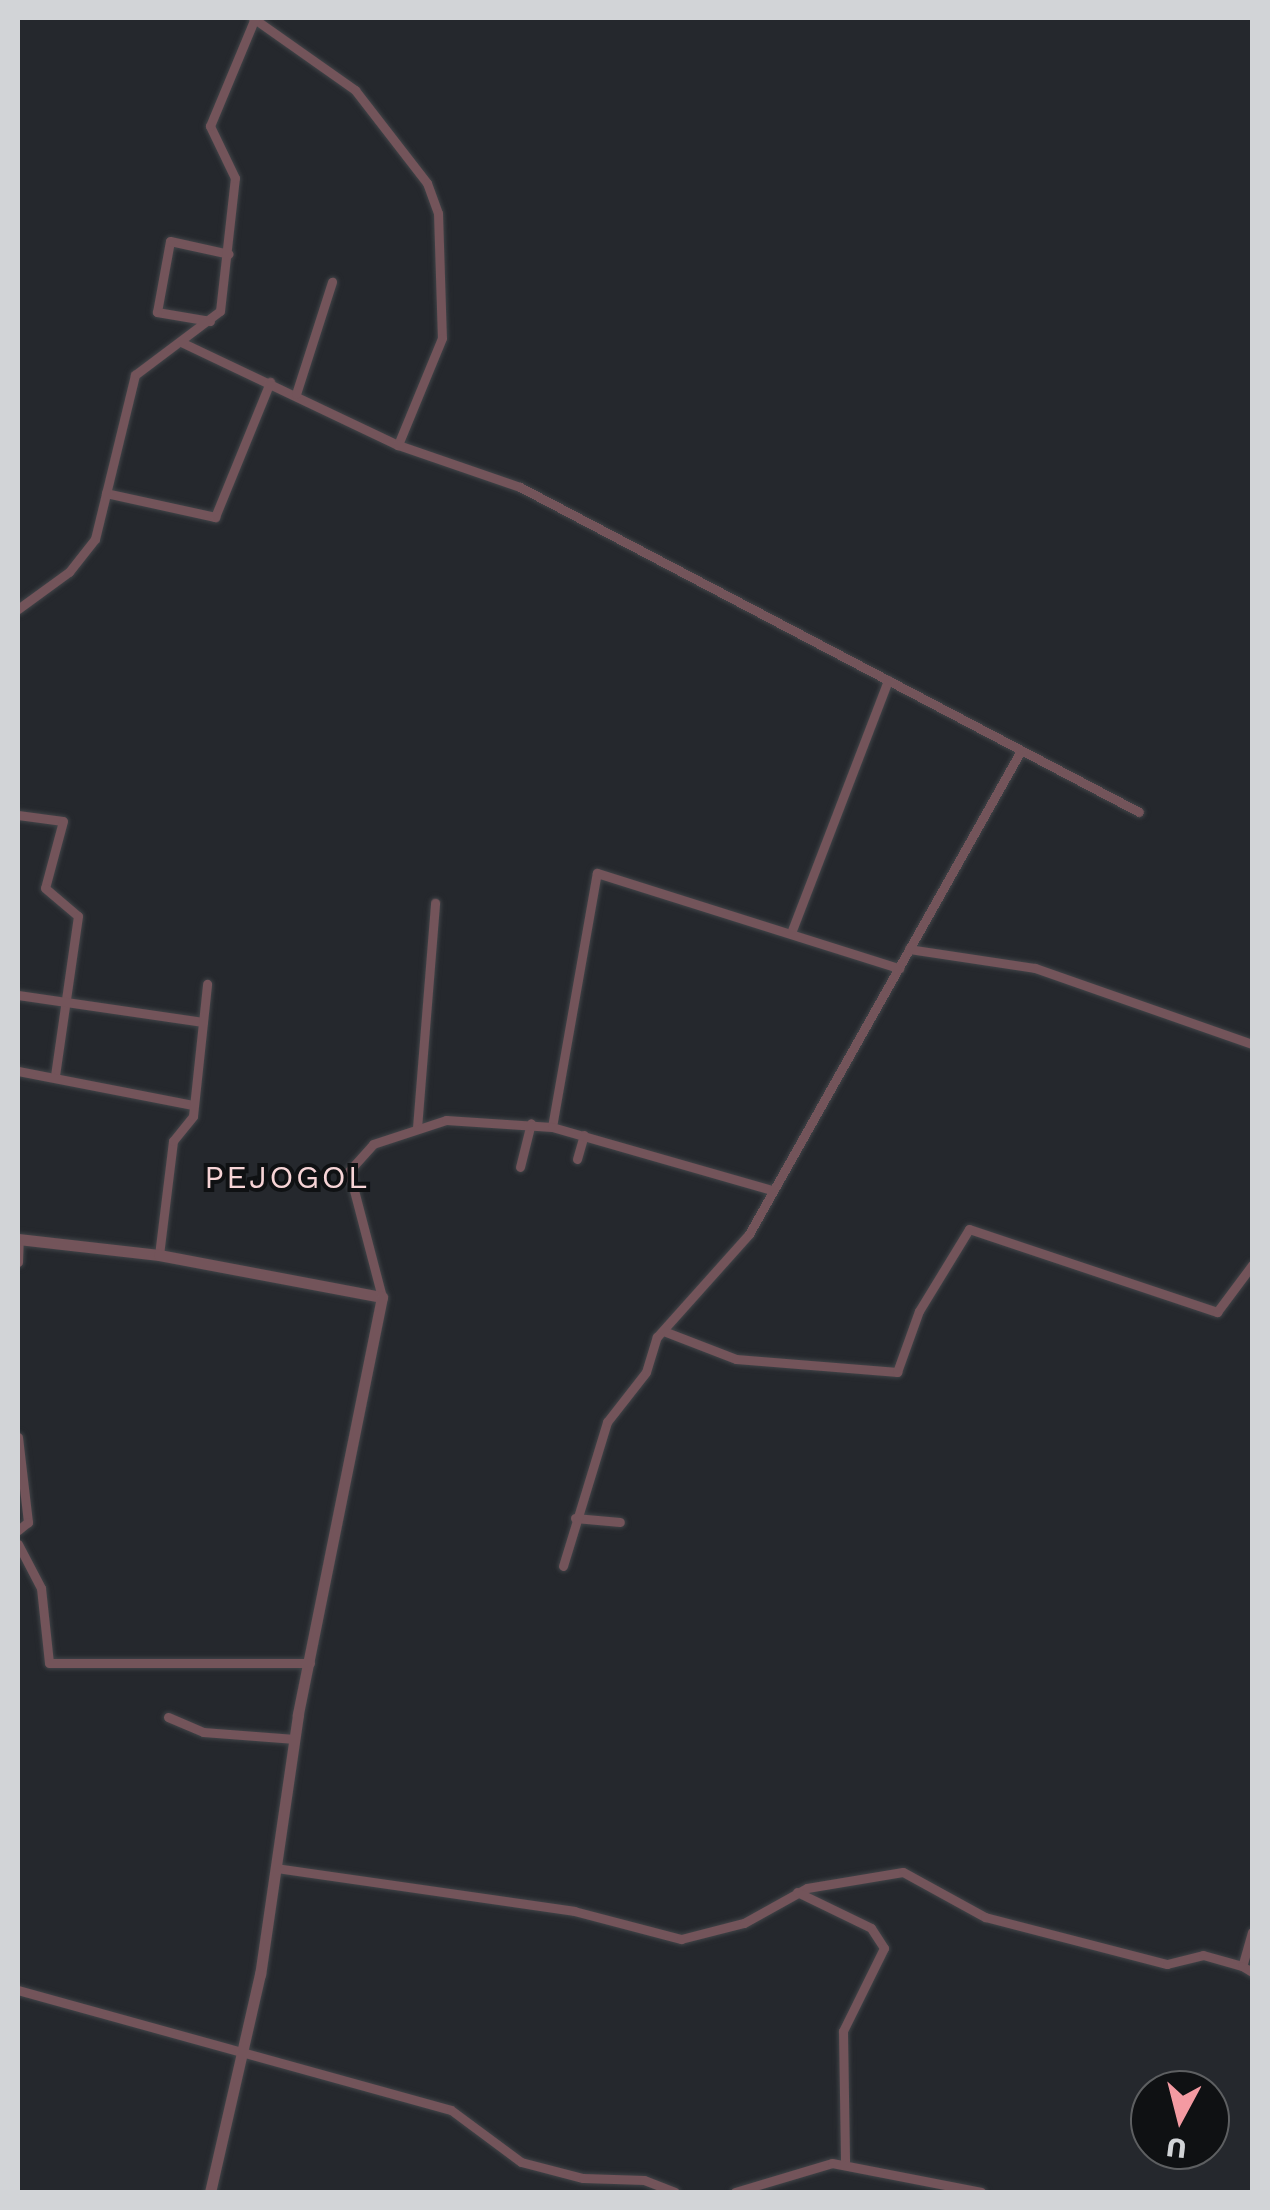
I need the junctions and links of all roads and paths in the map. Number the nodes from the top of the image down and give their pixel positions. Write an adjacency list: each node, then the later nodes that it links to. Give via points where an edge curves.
1 (254, 18): 2 (street, via 210,126 234,169); 8 (street, via 355,90 427,183 438,213 442,338)
2 (230, 254): 4 (street, via 222,303); 4 (street, via 170,241 158,312)
3 (332, 282): 7 (street)
4 (210, 321): 5 (street)
5 (183, 343): 6 (street); 9 (street, via 135,374)
6 (270, 382): 7 (street); 9 (street, via 215,517)
7 (296, 394): 8 (street)
8 (398, 445): 11 (street, via 520,487)
9 (106, 493): 10 (street, via 86,553)
10 (18, 609)
11 (888, 680): 12 (street); 16 (street)
12 (1019, 754): 13 (street); 17 (street)
13 (1139, 812)
14 (18, 815): 21 (street, via 63,820 44,880 78,916)
15 (435, 903): 29 (street)
16 (790, 933): 18 (street); 28 (street, via 597,873)
17 (909, 949): 18 (street); 23 (street, via 1035,968)
18 (899, 968): 33 (street)
19 (207, 984): 22 (street)
20 (18, 995): 21 (street)
21 (65, 1002): 22 (street); 25 (street)
22 (203, 1022): 26 (street)
23 (1252, 1044)
24 (18, 1071): 25 (street)
25 (55, 1075): 26 (street)
26 (193, 1105): 35 (street, via 173,1141)
27 (531, 1122): 28 (street); 29 (street, via 469,1118); 32 (street)
28 (552, 1127): 30 (street)
29 (417, 1128): 38 (street, via 373,1144 349,1171)
30 (584, 1135): 31 (street); 33 (street)
31 (577, 1159)
32 (520, 1168)
33 (772, 1190): 39 (street, via 749,1234)
34 (18, 1239): 35 (street); 36 (street)
35 (159, 1254): 38 (street)
36 (18, 1262)
37 (1252, 1265): 39 (street, via 1217,1312 969,1228 919,1311 897,1372 736,1358)
38 (382, 1297): 46 (street)
39 (666, 1332): 41 (street, via 607,1422)
40 (18, 1437): 43 (street, via 28,1522)
41 (575, 1518): 42 (street); 45 (street)
42 (620, 1522)
43 (18, 1530)
44 (18, 1544): 46 (street, via 42,1588 49,1663)
45 (563, 1566)
46 (310, 1664): 48 (street)
47 (168, 1718): 48 (street, via 203,1732)
48 (294, 1739): 49 (street)
49 (276, 1868): 50 (street, via 574,1911 681,1939 744,1923); 55 (street)
50 (797, 1892): 52 (street, via 907,1872 985,1918 1167,1964 1203,1955); 56 (street, via 872,1928 884,1948 844,2031)
51 (1252, 1932): 52 (street)
52 (1242, 1966): 53 (street)
53 (1252, 1972)
54 (18, 1990): 55 (street)
55 (244, 2054): 57 (street); 58 (street, via 451,2110 520,2162 583,2178 644,2180)
56 (845, 2165): 59 (street); 60 (street)
57 (210, 2192)
58 (675, 2192)
59 (735, 2192)
60 (981, 2192)

